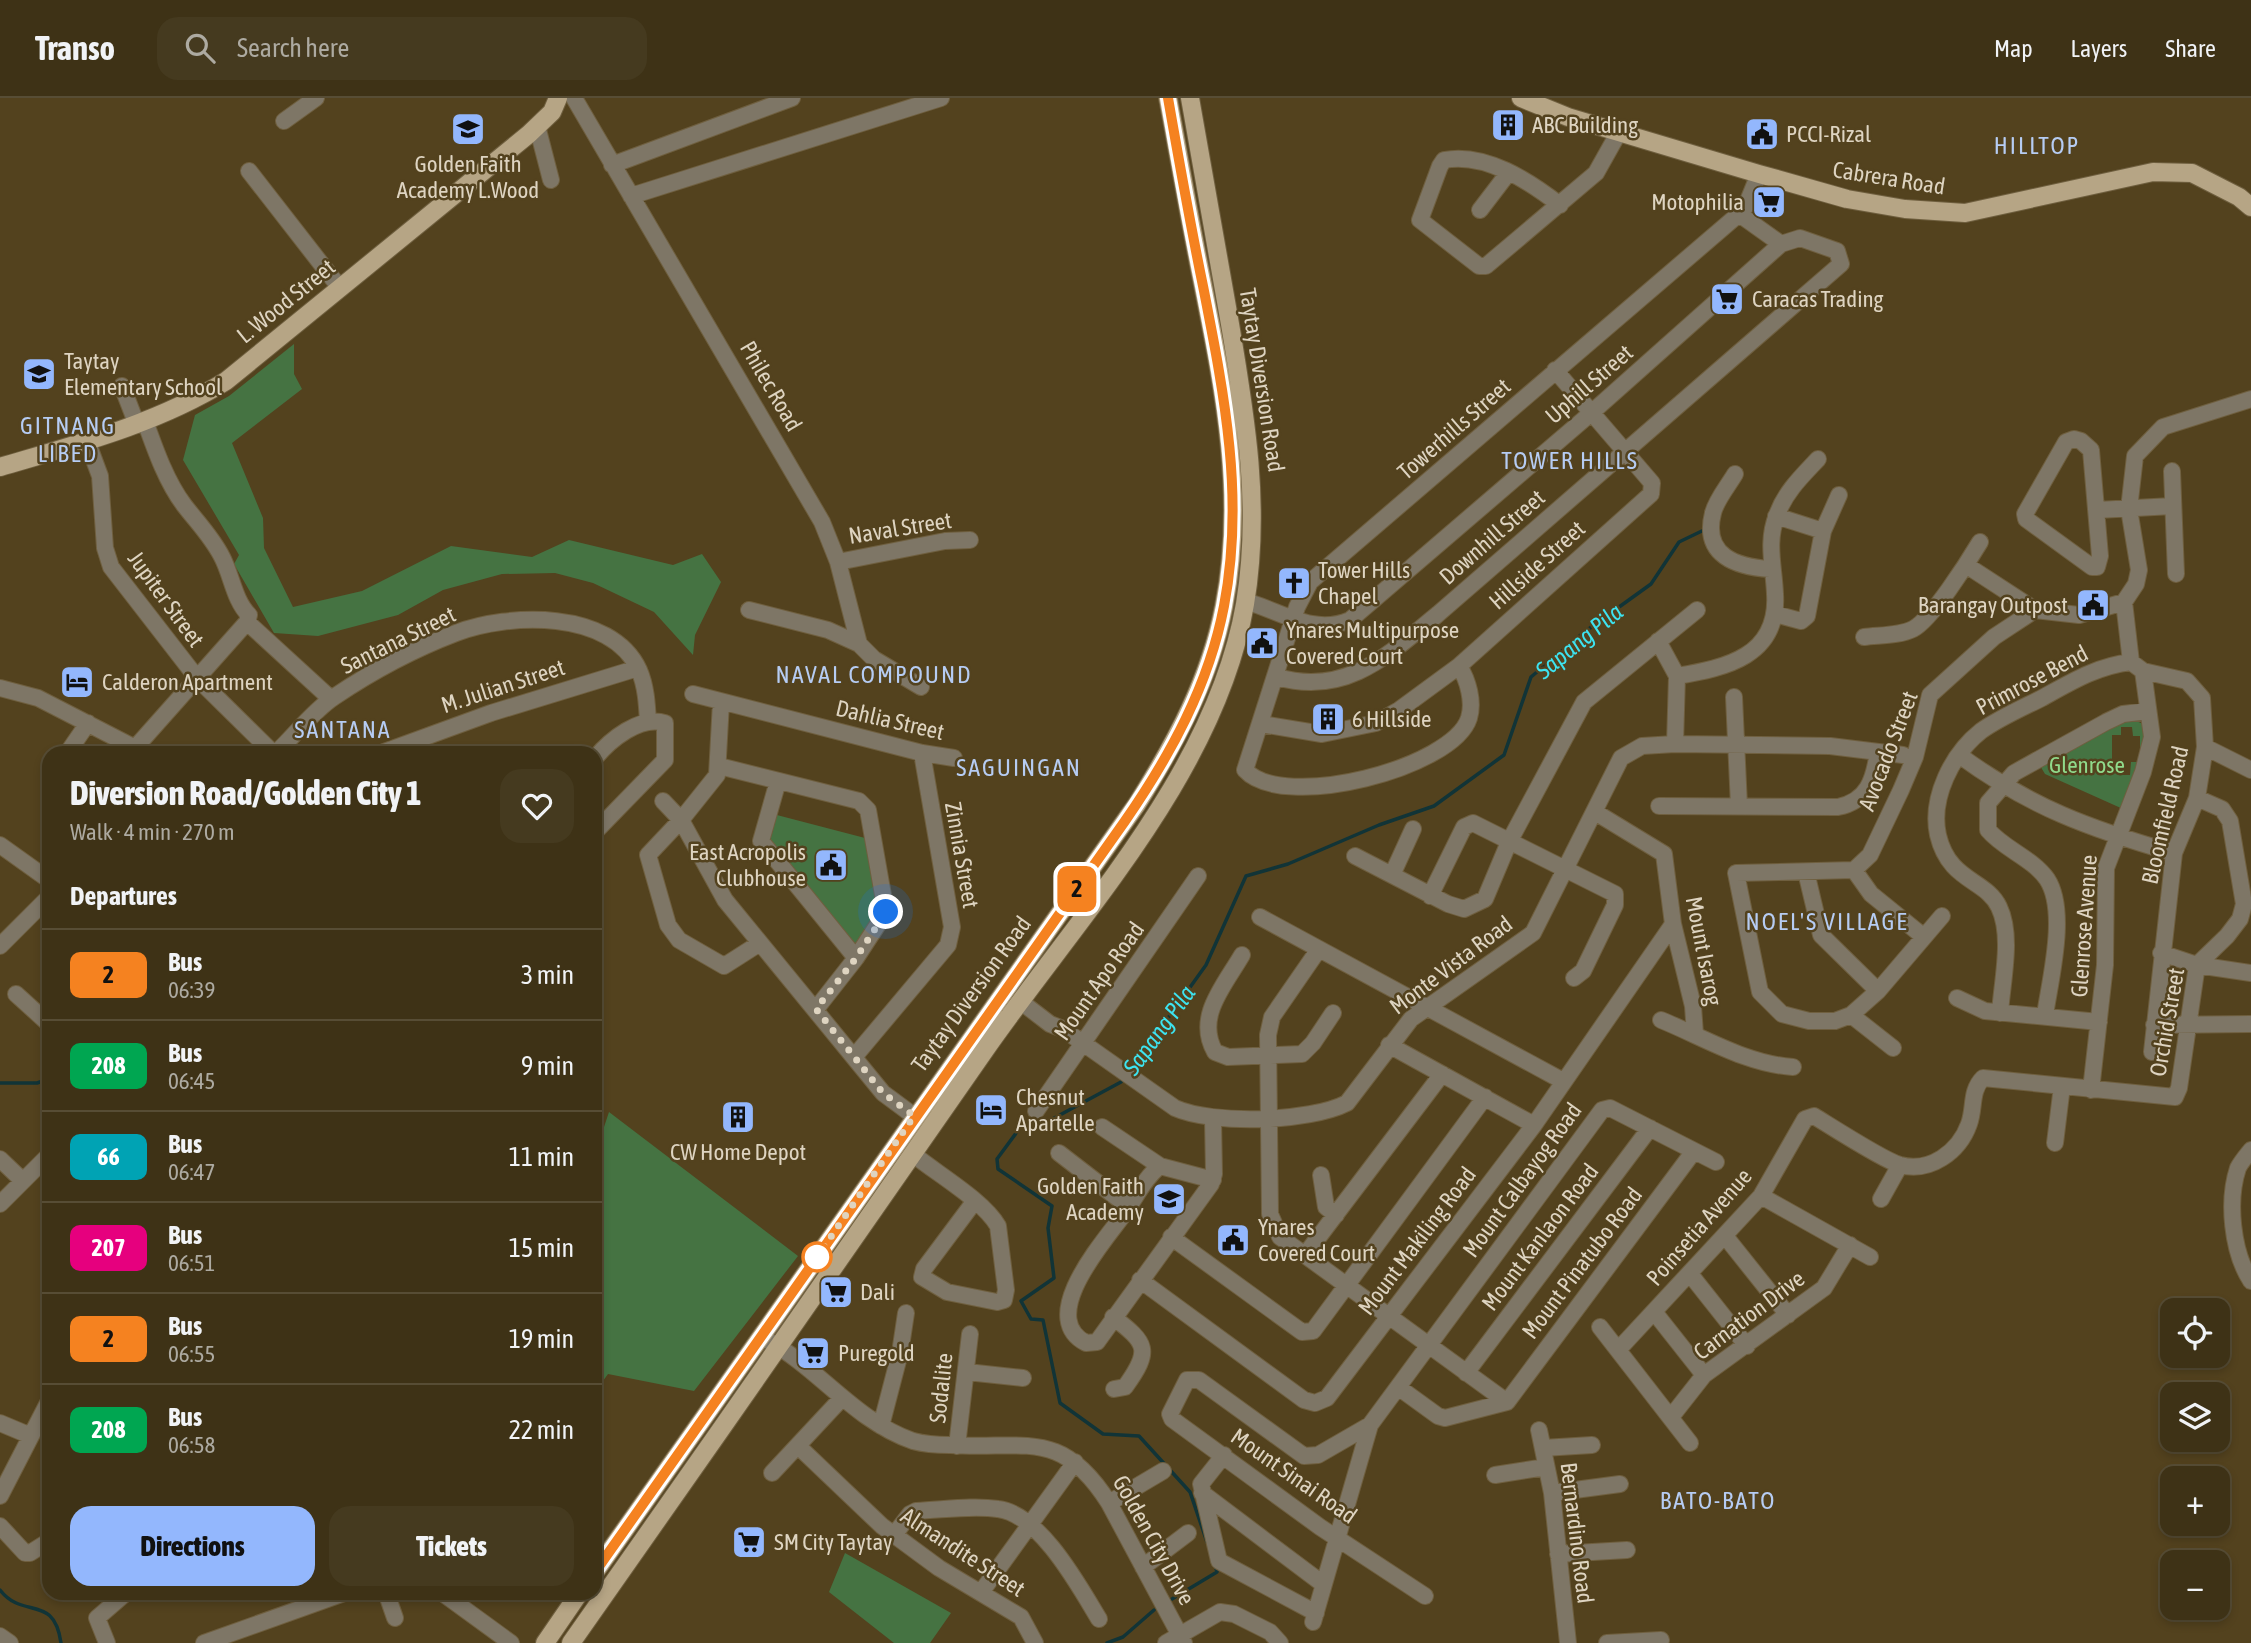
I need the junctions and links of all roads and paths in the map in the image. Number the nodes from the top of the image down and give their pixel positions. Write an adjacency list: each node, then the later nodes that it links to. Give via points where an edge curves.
1 (316, 98): 8 (street)
2 (572, 98): 9 (main road, L. Wood Street); 11 (street, Philec Road)
3 (792, 98): 11 (street)
4 (941, 98): 18 (street)
5 (1168, 98): 17 (main road, Taytay Diversion Road)
6 (1190, 98): 16 (main road, Taytay Diversion Road)
7 (1521, 98): 10 (main road, Cabrera Road)
8 (284, 121)
9 (537, 127): 15 (street); 24 (main road, L. Wood Street)
10 (1619, 132): 14 (main road, Cabrera Road); 19 (street, via 1599,169)
11 (612, 165): 18 (street, Philec Road)
12 (249, 171): 24 (street)
13 (1508, 172): 19 (street); 19 (street, via 1477,162 1444,160 1420,215 1422,224 1479,266 1486,266); 21 (street)
14 (1759, 174): 20 (main road, Cabrera Road, via 1847,199 1924,212 1965,213 2119,177 2192,173); 22 (street, Towerhills Street)
15 (551, 180)
16 (1205, 186): 17 (main road); 49 (main road, Taytay Diversion Road, via 1251,459 1252,545)
17 (1184, 190): 48 (main road, Taytay Diversion Road, via 1228,418 1234,493)
18 (631, 195): 44 (street, Philec Road, via 822,522)
19 (1560, 205)
20 (2251, 207)
21 (1480, 209)
22 (1740, 214): 23 (street); 25 (street, Towerhills Street)
23 (1782, 244): 28 (street, Uphill Street); 31 (street, Downhill Street, via 1808,239 1837,251 1840,264)
24 (341, 288): 29 (main road, L. Wood Street, via 226,381)
25 (1555, 370): 28 (street); 55 (street, Towerhills Street, via 1310,582)
26 (122, 386): 29 (street)
27 (2251, 399): 38 (street, via 2163,427 2135,456)
28 (1590, 414): 31 (street); 55 (street, Uphill Street, via 1350,620 1319,628)
29 (143, 424): 30 (main road, L. Wood Street); 56 (street, via 184,505 223,558 240,606 249,615)
30 (87, 441): 33 (main road, L. Wood Street); 65 (street, Jupiter Street, via 100,476 104,548 111,567)
31 (1625, 451): 60 (street, Hillside Street, via 1652,483 1651,494); 64 (street, Downhill Street, via 1438,614 1363,670 1315,684)
32 (1818, 459): 40 (street, via 1793,486)
33 (0, 467)
34 (2172, 471): 37 (street)
35 (1735, 474): 46 (street, via 1713,512 1714,538 1730,562)
36 (1839, 495): 41 (street)
37 (2173, 506): 38 (street); 47 (street)
38 (2129, 509): 39 (street); 50 (street, via 2139,570)
39 (2097, 510): 39 (street, via 2091,450 2081,441 2066,442 2025,510 2026,519 2097,567)
40 (1776, 516): 41 (street); 46 (street)
41 (1823, 531): 54 (street, via 1807,616 1801,621)
42 (970, 540): 44 (street, Naval Street)
43 (1980, 542): 45 (street)
44 (838, 562): 59 (street, Philec Road)
45 (1966, 565): 53 (street); 57 (street, via 1920,624 1904,632)
46 (1770, 569): 54 (street)
47 (2176, 574)
48 (1226, 596): 49 (main road); 161 (main road, Taytay Diversion Road, via 1213,649 1175,743 1113,838)
49 (1245, 601): 55 (street, Uphill Street); 133 (main road, Taytay Diversion Road, via 1230,661 1192,753 1138,839)
50 (2124, 602): 53 (street, via 2080,615); 61 (street, Glenrose Avenue)
51 (750, 610): 59 (street, via 828,630)
52 (1698, 610): 58 (street)
53 (2035, 610): 111 (street, Avocado Street, via 1994,637 1930,695 1915,757 1901,790 1870,855)
54 (1775, 614): 63 (street, via 1748,656 1713,670)
55 (1295, 618): 64 (street, Towerhills Street)
56 (247, 622): 65 (street); 70 (street)
57 (1864, 637)
58 (1658, 641): 63 (street); 105 (street, via 1584,702)
59 (859, 644): 66 (street, via 874,659)
60 (1459, 666): 75 (street, Hillside Street, via 1376,723 1322,734); 75 (street, Towerhills Street, via 1469,690 1469,719 1460,733 1414,761 1357,782 1325,786 1256,777 1245,770 1245,763)
61 (2137, 667): 72 (street, Glenrose Avenue); 84 (street, Bloomfield Road, via 2187,681 2203,698); 89 (street, Primrose Bend, via 2087,673 1980,732)
62 (638, 668): 70 (street, Santana Street, via 607,635 582,625 511,621 457,632); 73 (street); 82 (street, M. Julian Street)
63 (1677, 676): 76 (street)
64 (1277, 677): 75 (street, Towerhills Street)
65 (197, 678): 79 (street); 80 (street, Jupiter Street)
66 (921, 687)
67 (0, 688): 74 (street, via 38,698)
68 (693, 694): 71 (street, Dahlia Street)
69 (1734, 697): 83 (street)
70 (331, 699): 81 (street, Santana Street)
71 (721, 702): 87 (street, Dahlia Street); 91 (street)
72 (2148, 711): 94 (street, via 2106,722); 103 (street, Glenrose Avenue, via 2149,756)
73 (648, 722): 85 (street, via 630,728); 101 (street, via 665,723 665,760)
74 (88, 723): 77 (street); 78 (street)
75 (1261, 724)
76 (1675, 744): 83 (street, Monte Vista Road); 99 (street, Monte Vista Road, via 1628,751)
77 (72, 746)
78 (131, 746)
79 (142, 746)
80 (268, 746)
81 (280, 746)
82 (400, 746)
83 (1737, 746): 86 (street, Monte Vista Road, via 1830,746); 98 (street)
84 (2205, 747): 92 (street); 95 (street, Bloomfield Road)
85 (602, 751)
86 (1878, 752): 88 (street, Monte Vista Road); 98 (street, via 1875,770 1854,804)
87 (922, 753): 90 (street, Dahlia Street); 153 (street, Zinnia Street, via 951,937)
88 (1903, 755)
89 (1959, 755): 94 (street); 104 (street, Primrose Bend, via 1938,803)
90 (954, 758)
91 (719, 766): 93 (street); 100 (street, via 713,783)
92 (2251, 770)
93 (778, 781): 127 (street, via 761,841); 127 (street, via 859,801 869,810 886,912)
94 (2000, 785): 103 (street, via 2076,823); 140 (street, via 1988,803 1988,830 2047,880 2053,901 2057,931)
95 (2197, 798): 108 (street, Bloomfield Road); 128 (street, Orchid Street, via 2222,809 2230,821 2244,904 2240,919 2227,936)
96 (663, 801): 100 (street)
97 (1659, 806): 98 (street)
98 (1740, 806)
99 (1595, 812): 110 (street, Monte Vista Road); 120 (street, Mount Isarog, via 1664,854)
100 (681, 820): 122 (street, via 725,900); 122 (street, via 648,855 668,925 678,940 724,966)
101 (602, 825)
102 (1413, 829): 114 (street)
103 (2116, 836): 108 (street); 143 (street, Glenrose Avenue, via 2106,868)
104 (1939, 838): 107 (street); 138 (street, Primrose Bend, via 1957,873 1991,897 2003,917)
105 (1509, 842): 110 (street); 116 (street, via 1485,899 1475,906 1464,909); 116 (street, via 1468,824)
106 (0, 845): 113 (street)
107 (1923, 845)
108 (2174, 853): 125 (street, Bloomfield Road, via 2174,890)
109 (1355, 856): 114 (street)
110 (1565, 870): 130 (street, via 1615,894 1616,900 1583,971); 135 (street, Monte Vista Road, via 1533,933)
111 (1854, 870): 112 (street); 121 (street, via 1871,894)
112 (1806, 872): 131 (street, via 1821,934); 139 (street, via 1736,873 1755,978 1760,992 1782,1014 1809,1021 1835,1021)
113 (42, 875)
114 (1392, 875): 116 (street)
115 (1198, 876): 148 (street, Mount Apo Road)
116 (1430, 896)
117 (42, 911): 123 (street)
118 (1942, 916): 121 (street)
119 (1260, 917): 124 (street)
120 (1672, 925): 147 (street, Mount Isarog, via 1693,1006); 156 (street, Mount Makiling Road)
121 (1924, 937): 131 (street)
122 (760, 943): 136 (street)
123 (0, 946)
124 (1319, 949): 135 (street); 152 (street, via 1272,1017)
125 (2161, 953): 128 (street); 145 (street, Bloomfield Road)
126 (1242, 956): 152 (street, via 1208,1013 1207,1038 1215,1052)
127 (856, 958): 136 (street)
128 (2197, 965): 129 (street); 146 (street, Orchid Street)
129 (2251, 973)
130 (1574, 978)
131 (1878, 991): 139 (street)
132 (16, 993): 141 (street)
133 (1023, 997): 148 (street, Monte Vista Road, via 1050,1024); 171 (main road, Taytay Diversion Road)
134 (1957, 998): 138 (street)
135 (1425, 1007): 149 (street, Monte Vista Road); 156 (street)
136 (816, 1009): 153 (street)
137 (1333, 1013): 152 (street, via 1302,1054)
138 (2000, 1013): 140 (street)
139 (1851, 1015): 150 (street)
140 (2045, 1015): 143 (street)
141 (42, 1017)
142 (1661, 1020): 147 (street)
143 (2099, 1022): 158 (street, Glenrose Avenue)
144 (2251, 1024): 146 (street)
145 (2154, 1025): 146 (street); 151 (street, Bloomfield Road)
146 (2188, 1026): 158 (street, Orchid Street, via 2175,1097)
147 (1695, 1034): 154 (street, Mount Isarog, via 1752,1058)
148 (1083, 1044): 160 (street, Mount Apo Road); 163 (street, Monte Vista Road, via 1175,1108)
149 (1389, 1045): 155 (street); 162 (street, Monte Vista Road, via 1347,1103 1326,1111)
150 (1893, 1048)
151 (2152, 1052)
152 (1265, 1056): 162 (street)
153 (854, 1057): 161 (street, via 883,1093)
154 (1793, 1067)
155 (1442, 1073): 159 (street); 185 (street)
156 (1563, 1081): 164 (street, Mount Makiling Road)
157 (2062, 1086): 158 (street, Orchid Street); 167 (street); 175 (street, Orchid Street, via 1983,1078 1975,1092 1969,1124 1955,1146 1939,1162)
158 (2091, 1090)
159 (1485, 1097): 164 (street); 194 (street)
160 (1036, 1111)
161 (914, 1116): 202 (main road, Taytay Diversion Road)
162 (1267, 1118): 163 (street, Monte Vista Road); 189 (street, via 1270,1214 1280,1237)
163 (1213, 1119): 178 (street)
164 (1534, 1125): 198 (street, Mount Makiling Road)
165 (1102, 1127): 176 (street)
166 (1650, 1128): 169 (street, Mount Calbayog Road); 203 (street, Mount Calbayog Road, via 1610,1108 1602,1110); 208 (street, Mount Kanlaon Road)
167 (2055, 1143)
168 (2251, 1150): 193 (street, via 2239,1167 2233,1215 2239,1259)
169 (1694, 1151): 174 (street, Mount Calbayog Road); 214 (street, Mount Pinatubo Road)
170 (1059, 1153): 184 (street)
171 (913, 1154): 182 (street); 204 (main road, Taytay Diversion Road)
172 (0, 1159): 179 (street)
173 (42, 1162): 179 (street)
174 (1716, 1162)
175 (1900, 1165): 180 (street, Poinsetia Avenue, via 1814,1116 1805,1119); 181 (street)
176 (1160, 1166): 178 (street); 184 (street)
177 (1321, 1175): 185 (street, via 1326,1207)
178 (1213, 1180): 187 (street)
179 (23, 1181): 183 (street)
180 (1761, 1196): 186 (street, Poinsetia Avenue); 188 (street)
181 (1881, 1199)
182 (974, 1202): 182 (street, via 998,1226 1006,1290 1004,1300 997,1302 947,1292 922,1277 923,1269)
183 (0, 1204)
184 (1129, 1207): 199 (street, via 1075,1282 1070,1302 1073,1332 1086,1343 1097,1342)
185 (1336, 1215): 189 (street)
186 (1725, 1236): 191 (street, Poinsetia Avenue); 197 (street)
187 (1171, 1237): 192 (street); 194 (street, via 1302,1332 1313,1331)
188 (1850, 1245): 190 (street); 197 (street, Carnation Drive, via 1824,1288)
189 (1305, 1255): 194 (street)
190 (1870, 1258)
191 (1690, 1274): 196 (street, Poinsetia Avenue); 205 (street)
192 (1140, 1280): 198 (street, Mount Makiling Road, via 1315,1404 1327,1398); 199 (street)
193 (2251, 1281)
194 (1347, 1286): 198 (street)
195 (906, 1312): 219 (street)
196 (1655, 1312): 206 (street, Poinsetia Avenue); 209 (street)
197 (1788, 1315): 205 (street, Carnation Drive)
198 (1388, 1316): 203 (street)
199 (1113, 1317): 212 (street, via 1144,1348 1125,1387)
200 (1600, 1327): 206 (street)
201 (970, 1334): 207 (street, Sodalite)
202 (761, 1337): 204 (street, Golden City Drive); 246 (main road, Taytay Diversion Road)
203 (1428, 1345): 208 (street); 211 (street)
204 (779, 1346): 213 (street, Golden City Drive); 251 (main road, Taytay Diversion Road)
205 (1747, 1346): 209 (street, Carnation Drive)
206 (1618, 1350): 216 (street)
207 (967, 1372): 210 (street); 225 (street, Sodalite)
208 (1466, 1373): 214 (street)
209 (1704, 1375): 216 (street, Carnation Drive)
210 (1023, 1378)
211 (1398, 1387): 214 (street, via 1445,1418); 218 (street)
212 (1114, 1389)
213 (842, 1398): 219 (street, Golden City Drive); 224 (street)
214 (1507, 1402)
215 (42, 1415): 221 (street)
216 (1671, 1417): 222 (street)
217 (0, 1423): 221 (street)
218 (1370, 1425): 227 (street, Mount Sinai Road, via 1318,1455 1304,1456 1199,1380 1187,1380 1171,1407 1172,1419); 242 (street)
219 (881, 1426): 225 (street, Golden City Drive, via 914,1441)
220 (1539, 1430): 226 (street, Bernardino Road)
221 (31, 1436): 236 (street)
222 (1690, 1443)
223 (1592, 1445): 226 (street)
224 (797, 1446): 231 (street); 241 (street, Almandite Street)
225 (957, 1446): 228 (street, Golden City Drive, via 1034,1444)
226 (1543, 1448): 229 (street, Bernardino Road)
227 (1224, 1455): 234 (street, via 1202,1480); 242 (street, Mount Sinai Road)
228 (1075, 1462): 237 (street, Golden City Drive, via 1095,1480); 239 (street)
229 (1546, 1467): 232 (street); 235 (street, Bernardino Road)
230 (1163, 1471): 237 (street)
231 (772, 1473)
232 (1495, 1475)
233 (1620, 1484): 235 (street)
234 (1202, 1493): 248 (street); 248 (street, via 1219,1561 1314,1618)
235 (1552, 1493): 245 (street, Bernardino Road)
236 (0, 1496)
237 (1109, 1503): 247 (street, Golden City Drive)
238 (0, 1526): 243 (street, via 25,1553)
239 (1030, 1526): 241 (street, via 997,1508 916,1511); 249 (street); 259 (street, via 1056,1550)
240 (1188, 1533): 247 (street)
241 (894, 1535): 249 (street, Almandite Street)
242 (1337, 1535): 248 (street); 250 (street, Mount Sinai Road)
243 (42, 1545)
244 (1627, 1550): 245 (street)
245 (1558, 1554): 272 (street, Bernardino Road)
246 (602, 1562)
247 (1143, 1567): 261 (street, Golden City Drive)
248 (1324, 1584)
249 (982, 1591): 270 (street, Almandite Street, via 1021,1617)
250 (1425, 1596)
251 (602, 1599)
252 (118, 1600): 265 (street, via 97,1618)
253 (325, 1600): 266 (street)
254 (389, 1600): 258 (street)
255 (452, 1600): 267 (street)
256 (575, 1600): 268 (main road)
257 (601, 1600): 269 (main road, Taytay Diversion Road)
258 (395, 1618)
259 (1099, 1619)
260 (0, 1636): 264 (street)
261 (1183, 1638): 263 (street, via 1220,1612 1227,1612 1270,1632); 271 (street)
262 (1661, 1640): 273 (street)
263 (1278, 1642)
264 (10, 1643)
265 (107, 1643)
266 (204, 1643)
267 (510, 1643)
268 (545, 1643)
269 (571, 1643)
270 (1035, 1643)
271 (1167, 1643)
272 (1568, 1643)
273 (1607, 1643)

